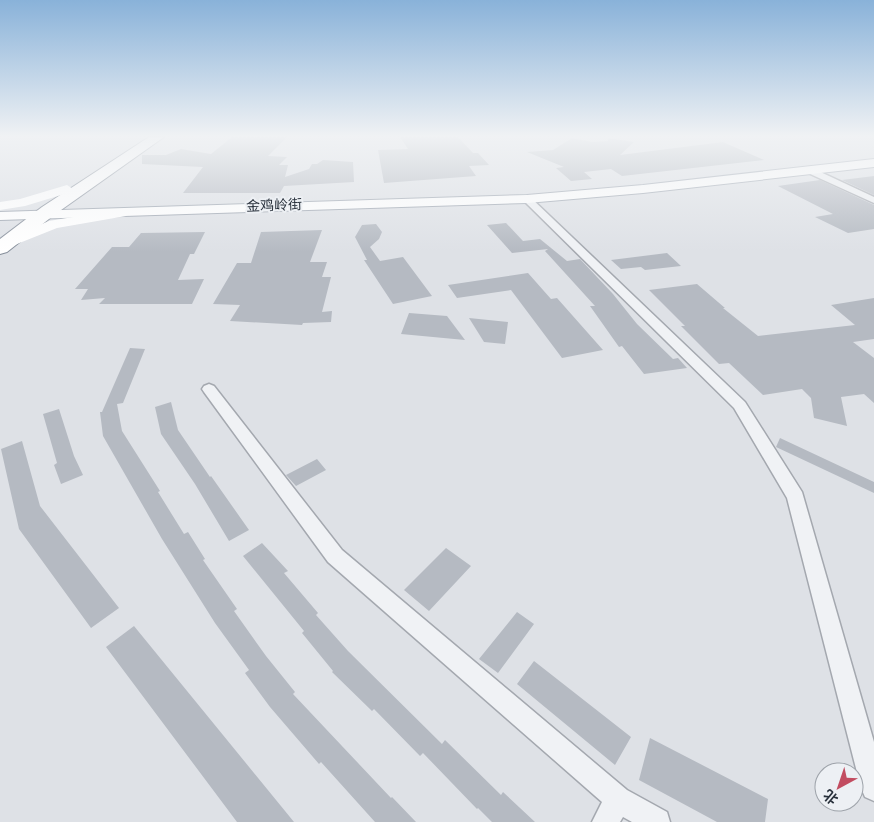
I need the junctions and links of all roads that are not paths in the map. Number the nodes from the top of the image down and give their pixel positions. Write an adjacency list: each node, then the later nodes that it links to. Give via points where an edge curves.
1 (93, 175): 6 (highway)
2 (98, 175): 6 (highway)
3 (744, 175): 10 (main road, 金鸡岭街, via 554,193)
4 (770, 175): 7 (main road, 金鸡岭街)
5 (820, 175): 8 (street)
6 (70, 193): 9 (main road); 10 (main road, via 72,200); 12 (highway)
7 (526, 199): 13 (main road, 金鸡岭街); 17 (street, via 740,405 796,497)
8 (874, 200)
9 (0, 206)
10 (90, 210): 12 (main road, 金鸡岭街)
11 (0, 212): 12 (main road)
12 (37, 213): 13 (main road, 金鸡岭街); 14 (main road); 15 (highway)
13 (124, 213): 15 (main road, via 60,222)
14 (0, 216)
15 (1, 244)
16 (209, 389): 18 (street, via 335,556)
17 (874, 788)
18 (618, 800): 19 (street); 20 (street)
19 (605, 822)
20 (657, 822)

